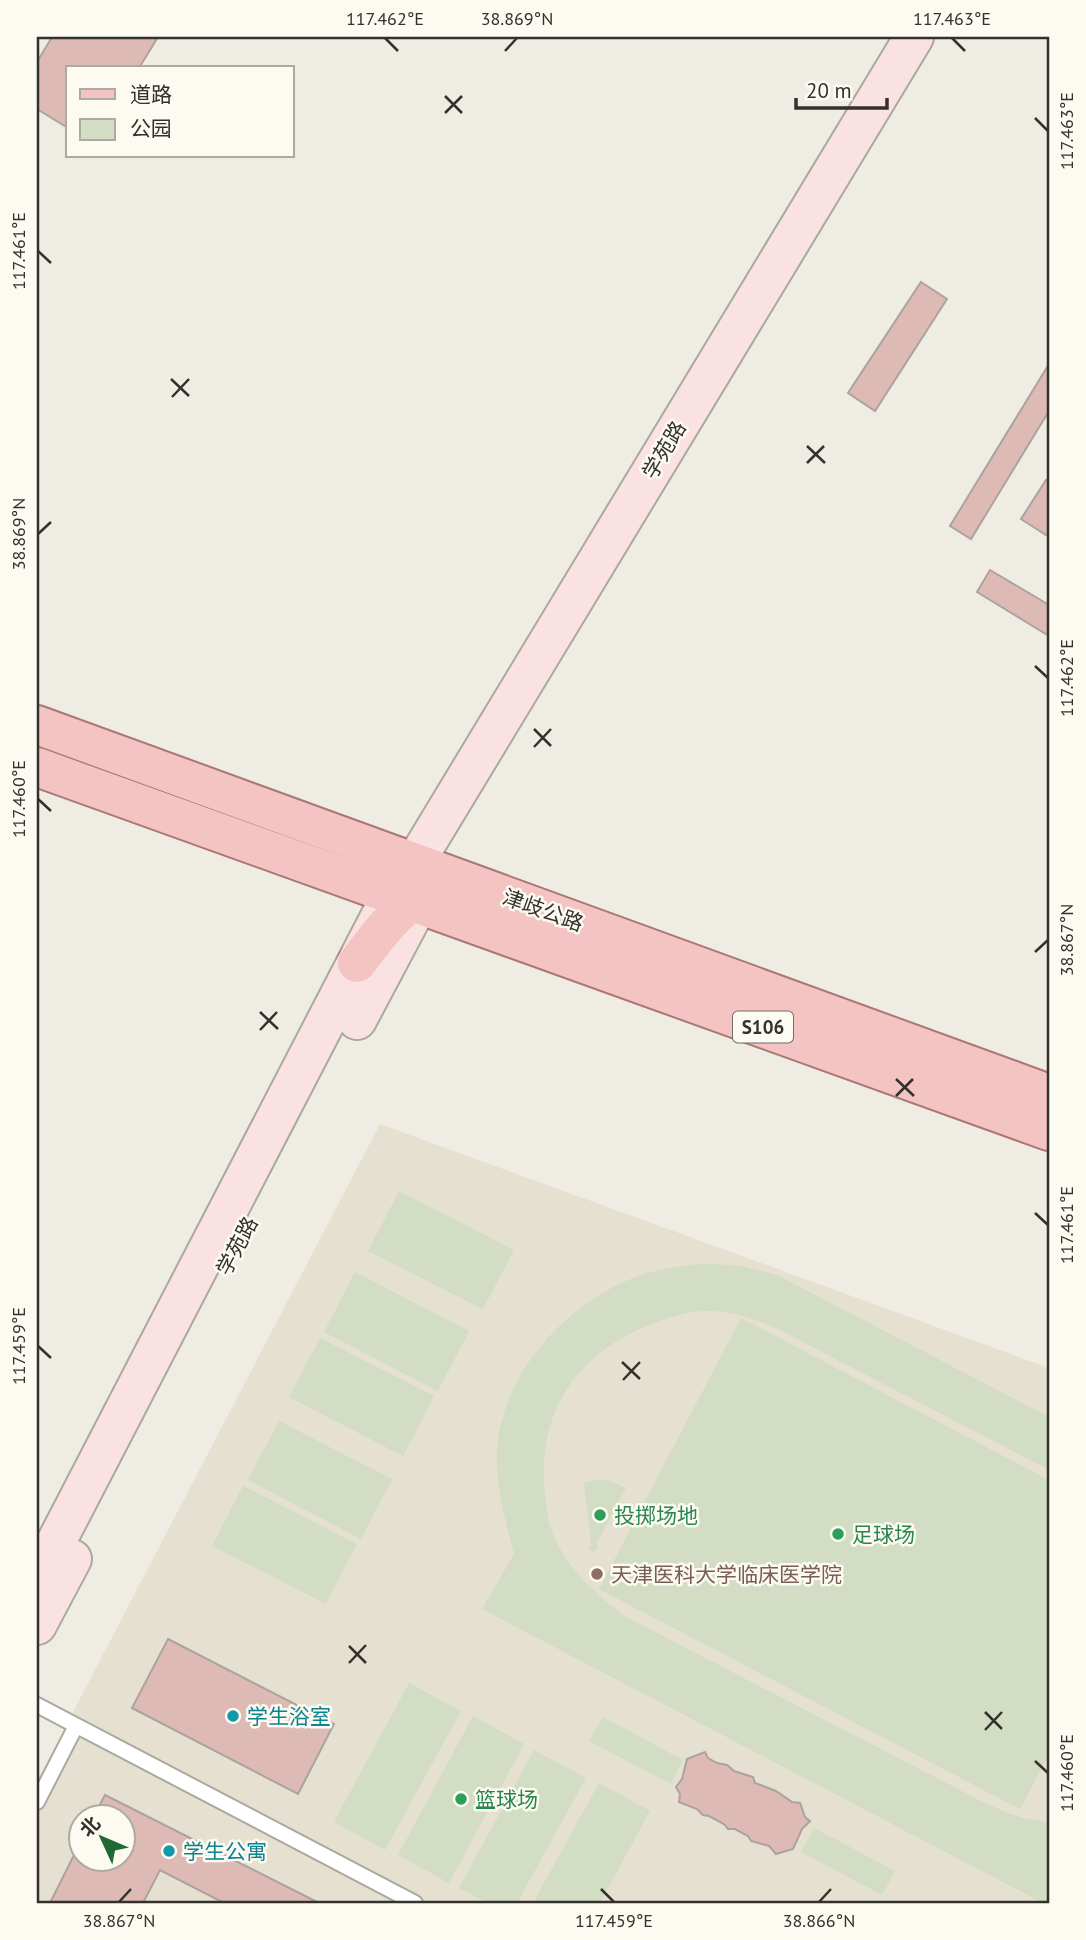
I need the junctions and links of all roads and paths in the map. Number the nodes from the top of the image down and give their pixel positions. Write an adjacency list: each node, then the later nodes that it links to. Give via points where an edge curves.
1 (914, 37): 4 (street, 学苑路)
2 (37, 725): 4 (main road, 津歧公路 / S106)
3 (37, 767): 4 (main road, 津歧公路 / S106)
4 (411, 892): 5 (main road, 津歧公路 / S106); 6 (street, 学苑路)
5 (485, 908): 6 (street, via 423,931 395,957); 7 (main road, 津歧公路 / S106); 8 (main road, 津歧公路 / S106)
6 (370, 968): 9 (street, 学苑路); 10 (street, 学苑路)
7 (1049, 1094)
8 (1049, 1130)
9 (37, 1579)
10 (37, 1625)
11 (37, 1705): 12 (lane)
12 (76, 1726): 13 (lane); 14 (lane)
13 (37, 1802)
14 (415, 1903)

